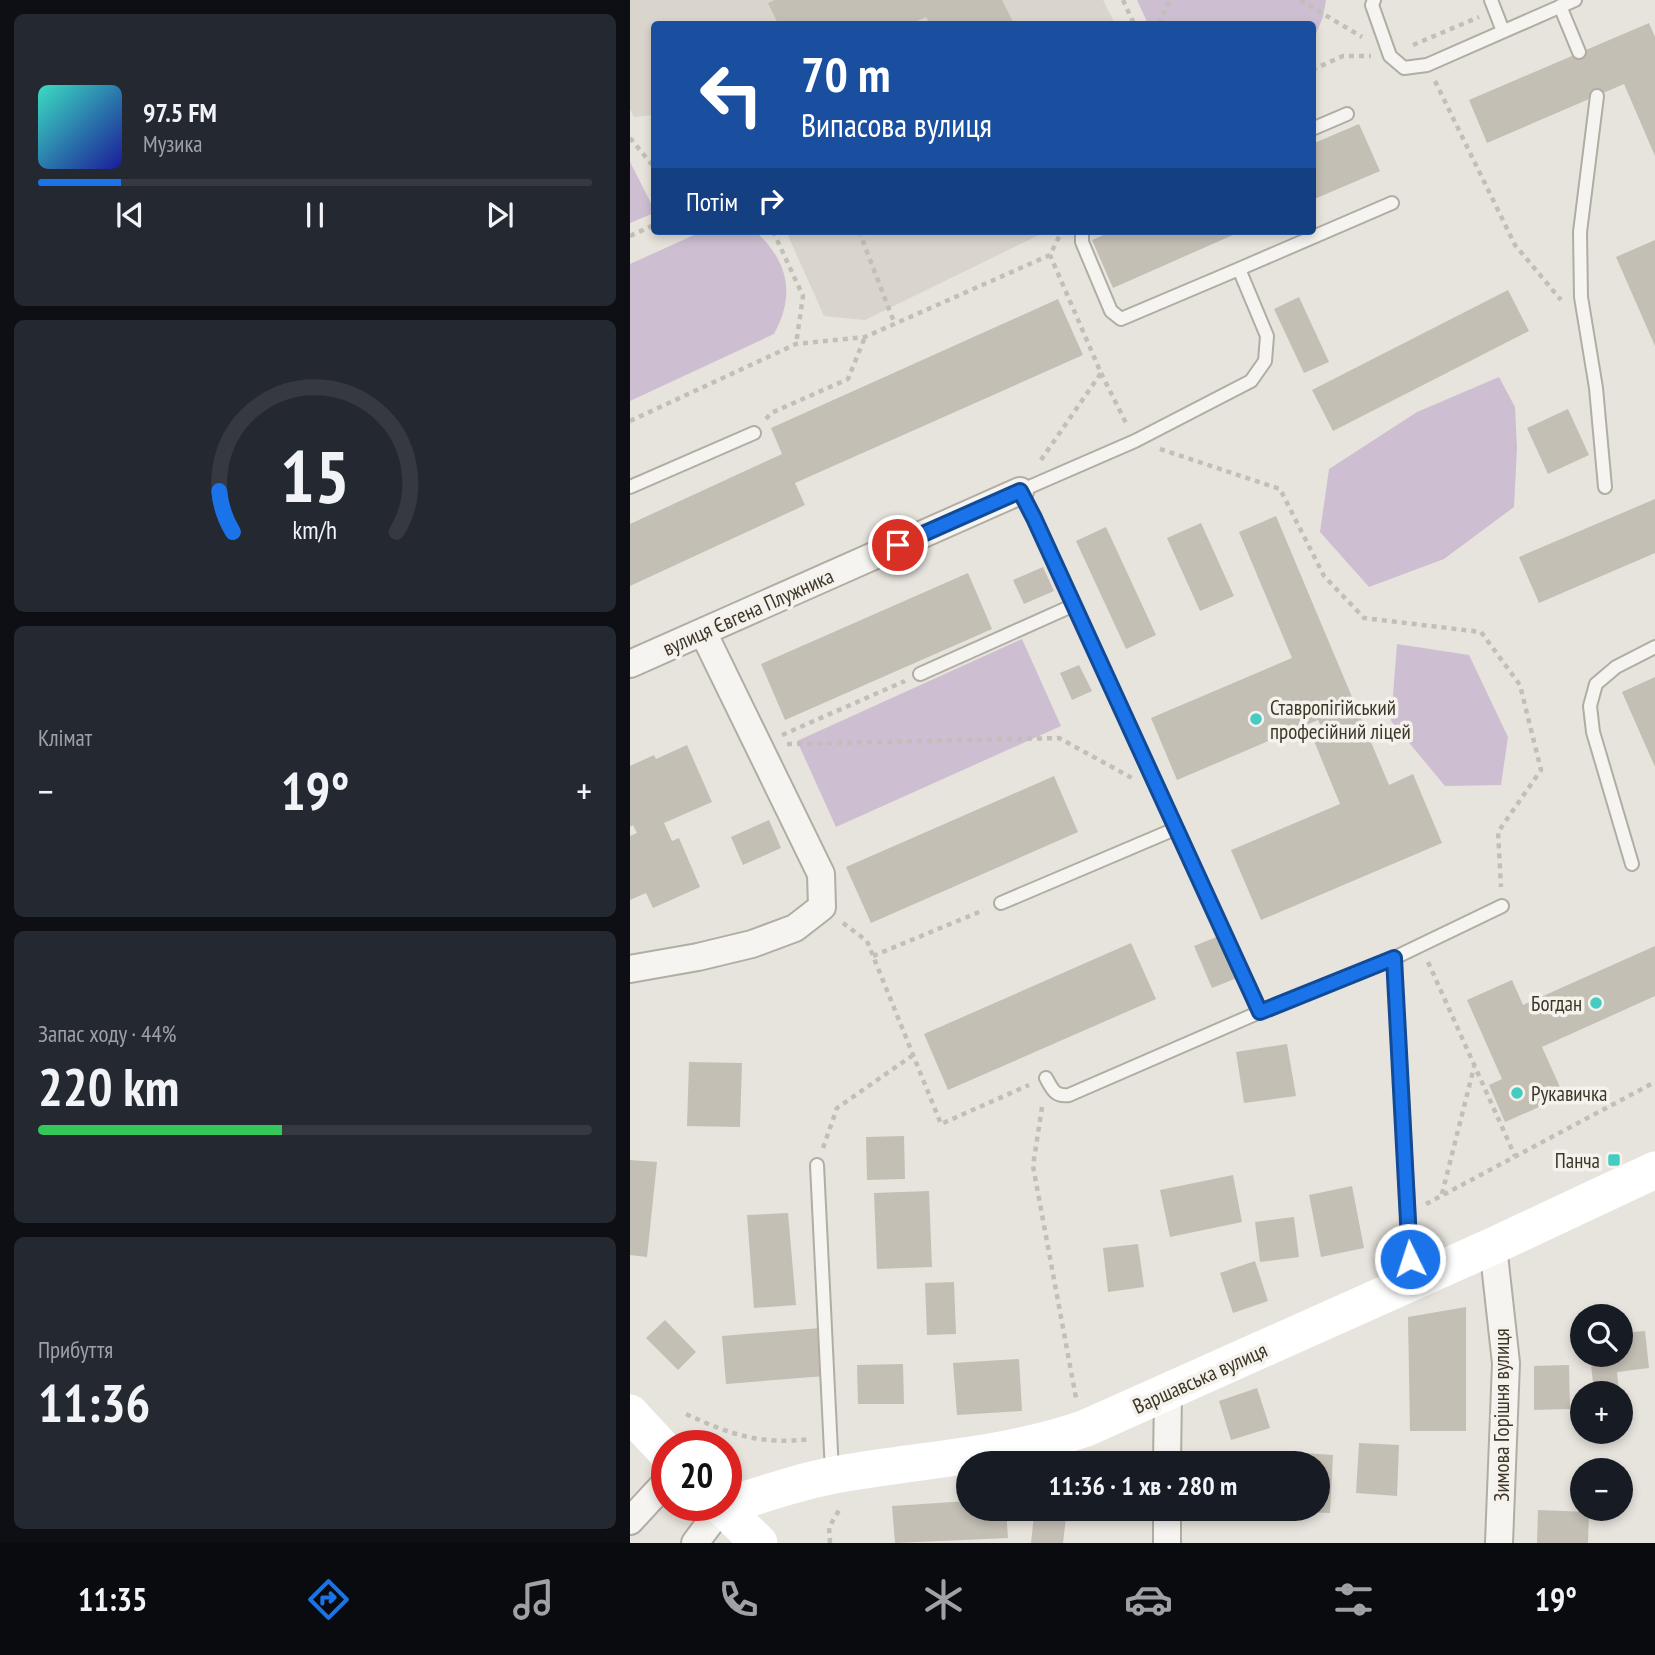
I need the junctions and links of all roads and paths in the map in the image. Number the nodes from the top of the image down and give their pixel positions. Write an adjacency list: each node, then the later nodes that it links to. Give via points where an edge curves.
1 (1123, 0): 8 (path)
2 (1170, 0): 9 (path)
3 (1300, 0): 12 (path)
4 (1374, 0): 12 (lane)
5 (1575, 0): 7 (lane)
6 (1493, 5): 10 (lane); 12 (path)
7 (1560, 6): 10 (lane); 11 (lane)
8 (1133, 21)
9 (1160, 21)
10 (1503, 31): 13 (lane)
11 (1579, 52)
12 (1390, 56): 13 (lane, via 1404,68); 14 (path, via 1343,56)
13 (1427, 65): 30 (path, via 1515,245)
14 (1316, 68)
15 (1597, 96): 30 (lane, via 1580,232)
16 (1347, 114): 17 (lane)
17 (1316, 127)
18 (630, 138): 19 (path)
19 (651, 163)
20 (1392, 203): 28 (lane)
21 (651, 226): 26 (path)
22 (775, 235): 32 (path, via 803,296)
23 (861, 235): 29 (path)
24 (1060, 235): 27 (path)
25 (1082, 235): 28 (lane, via 1111,311 1121,318)
26 (630, 236)
27 (1049, 255): 29 (path); 33 (path)
28 (1239, 269): 36 (lane, via 1267,337 1268,349 1259,372 1241,388)
29 (894, 323): 31 (path)
30 (1586, 330): 38 (lane)
31 (865, 337): 32 (path); 35 (path, via 848,379 771,413)
32 (796, 344): 34 (path)
33 (1101, 373): 36 (path); 39 (path)
34 (630, 421)
35 (754, 433): 37 (lane)
36 (1135, 441): 39 (lane); 50 (path, via 1280,489 1324,576 1364,618 1482,632 1520,685 1541,770 1498,831)
37 (630, 487)
38 (1605, 487)
39 (1020, 491): 40 (lane); 41 (street, вулиця Євгена Плужника)
40 (1074, 605): 44 (lane); 46 (lane)
41 (704, 632): 43 (street, вулиця Євгена Плужника); 45 (street)
42 (1655, 647): 48 (lane, via 1616,667 1596,684 1590,706 1593,732)
43 (630, 664)
44 (920, 674): 45 (path)
45 (758, 745): 46 (path, via 1059,738); 51 (street, via 821,874)
46 (1159, 792): 47 (lane)
47 (1175, 829): 49 (lane); 56 (lane)
48 (1632, 864)
49 (1001, 903): 53 (path)
50 (1502, 906): 52 (lane)
51 (822, 908): 53 (path, via 867,941); 55 (street, via 795,928 752,943)
52 (1420, 945): 54 (lane); 58 (path)
53 (873, 956): 57 (path)
54 (1394, 958): 56 (lane); 65 (lane)
55 (630, 969)
56 (1260, 1012): 59 (lane, via 1069,1095 1054,1092)
57 (914, 1055): 59 (path, via 941,1124); 62 (path, via 837,1108)
58 (1474, 1066): 61 (path); 64 (path)
59 (1046, 1078): 69 (path, via 1033,1166)
60 (1655, 1082): 61 (path)
61 (1515, 1156): 64 (path)
62 (817, 1165): 75 (lane)
63 (1655, 1170): 66 (street, Варшавська вулиця)
64 (1442, 1195): 65 (path)
65 (1407, 1214): 67 (lane)
66 (1493, 1246): 67 (street, Варшавська вулиця); 85 (street, Зимова Горішня вулиця, via 1506,1363)
67 (1412, 1282): 68 (street, Варшавська вулиця)
68 (1168, 1393): 74 (street); 75 (street, Варшавська вулиця, via 1048,1442)
69 (1078, 1411)
70 (630, 1413): 72 (street)
71 (686, 1414): 73 (path, via 722,1431 757,1440)
72 (651, 1436)
73 (818, 1438)
74 (1167, 1451)
75 (832, 1475): 77 (street, Варшавська вулиця)
76 (651, 1498): 78 (street)
77 (742, 1500)
78 (630, 1521)
79 (710, 1521): 82 (street)
80 (736, 1521): 83 (street)
81 (1167, 1521): 84 (street)
82 (695, 1543)
83 (759, 1543)
84 (1167, 1543)
85 (1499, 1543)

